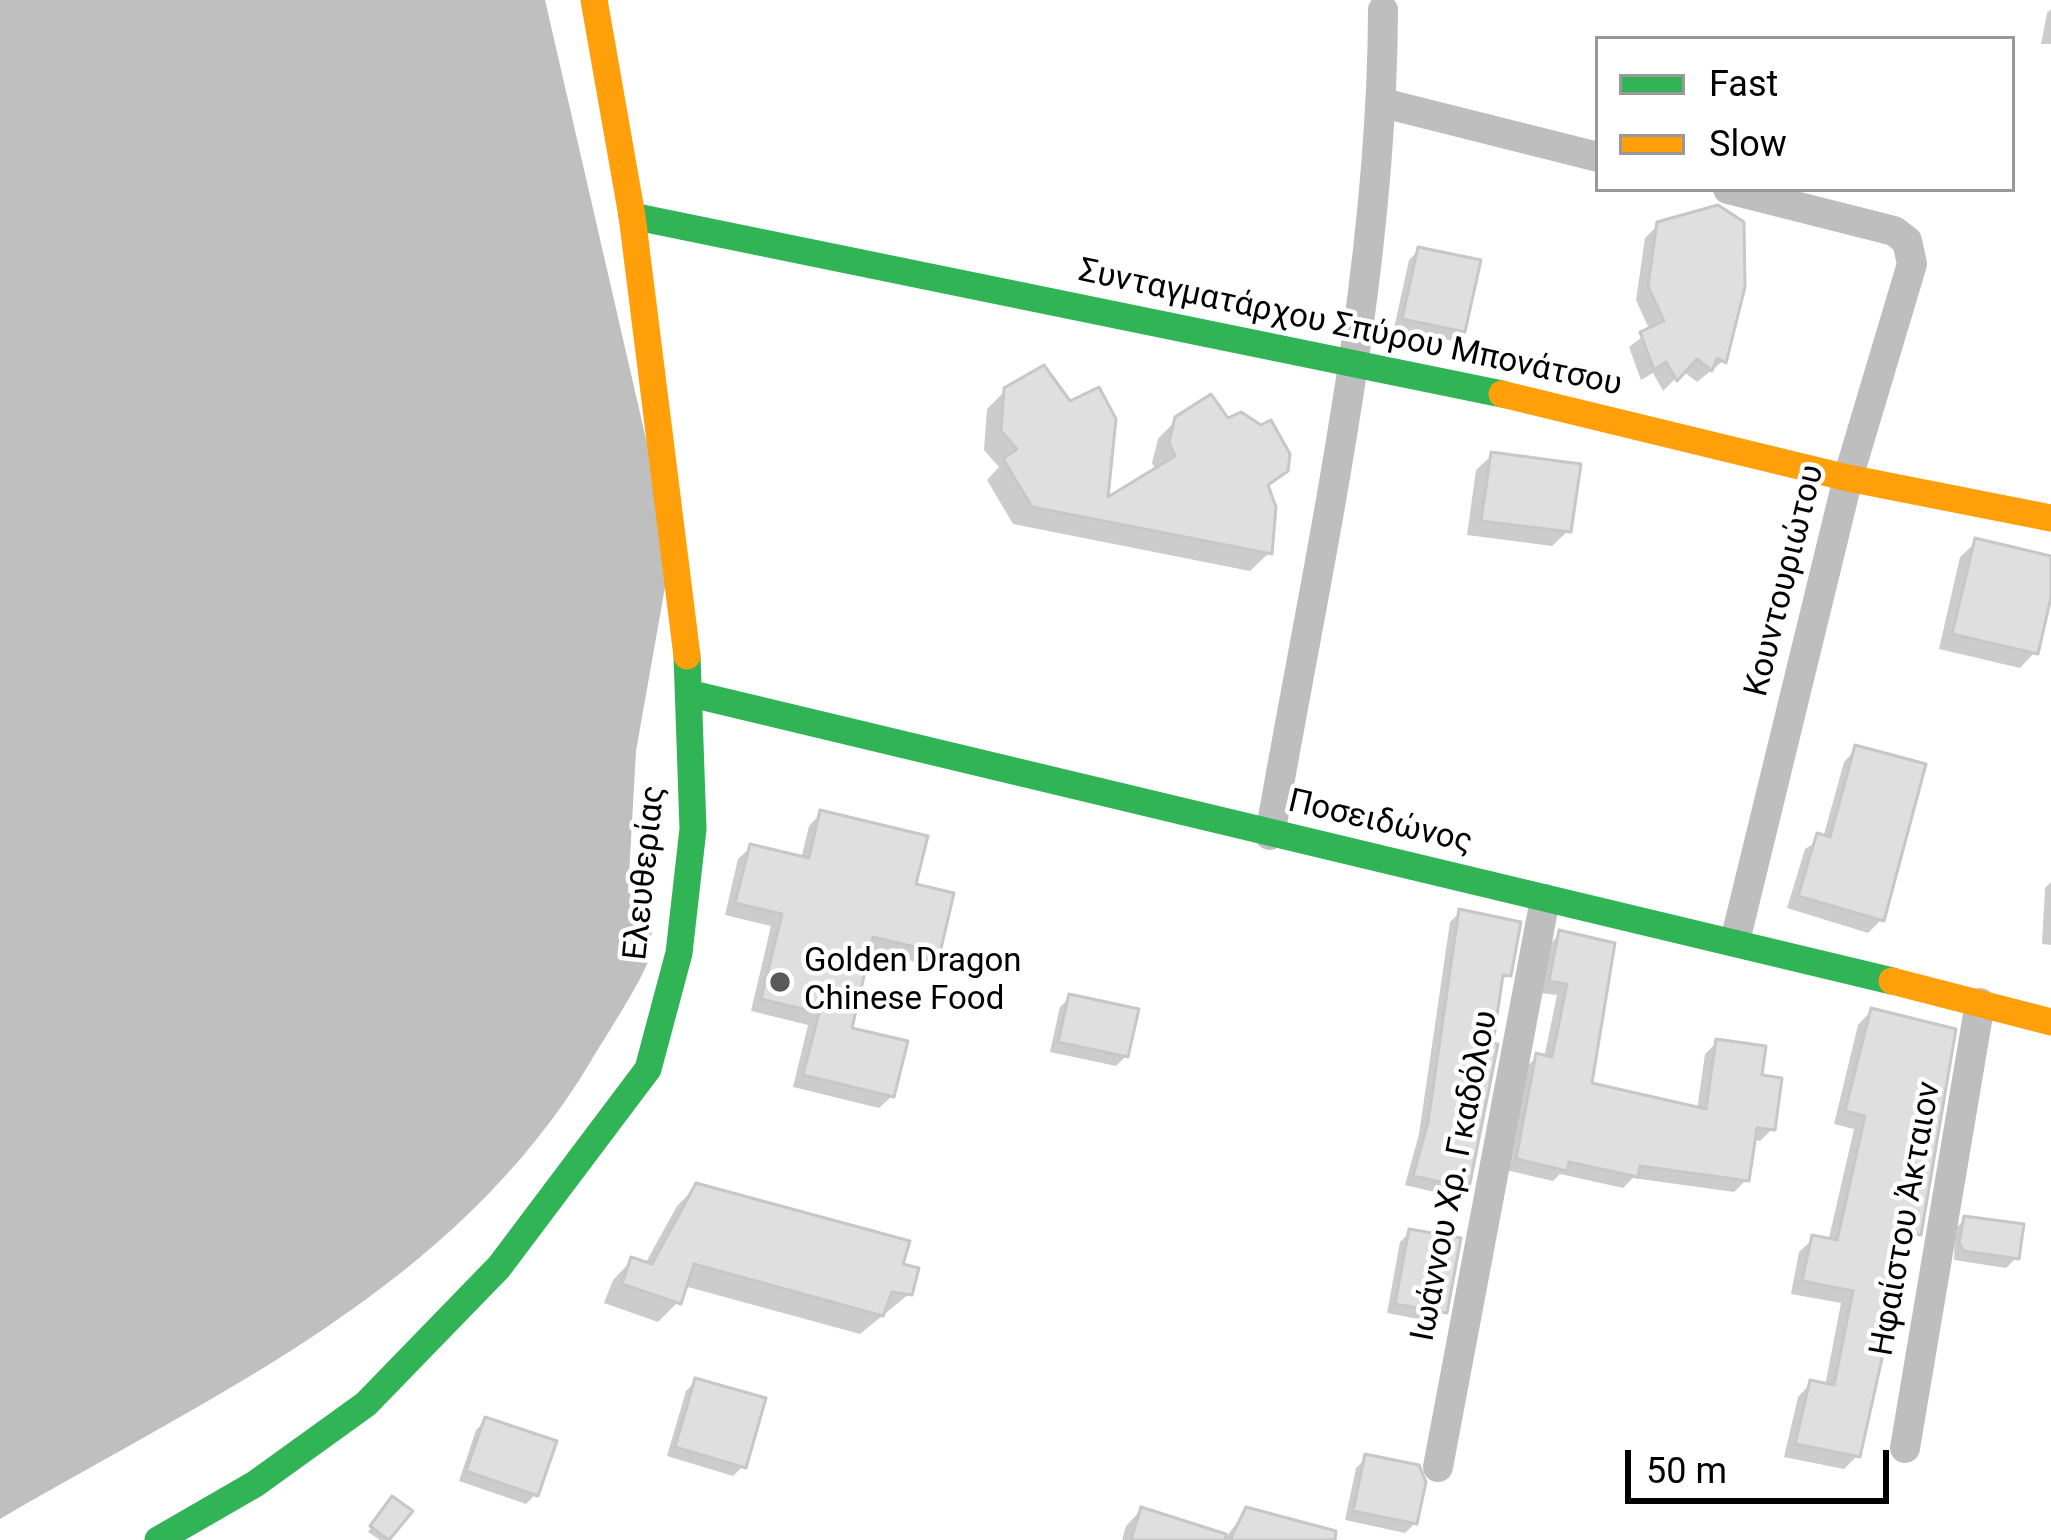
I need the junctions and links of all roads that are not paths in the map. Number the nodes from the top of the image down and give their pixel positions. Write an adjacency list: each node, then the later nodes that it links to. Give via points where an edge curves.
1 (594, 0): 6 (street, Ελευθερίας)
2 (1383, 10): 3 (street)
3 (1383, 103): 4 (street); 7 (street)
4 (1595, 156)
5 (1740, 192): 8 (street, Κουντουριώτου, via 1907,241 1912,264)
6 (632, 216): 7 (street, Συνταγματάρχου Σπύρου Μπονάτσου); 10 (street, Ελευθερίας)
7 (1351, 364): 8 (street, Συνταγματάρχου Σπύρου Μπονάτσου); 11 (street)
8 (1848, 478): 9 (street, Συνταγματάρχου Σπύρου Μπονάτσου); 13 (street, Κουντουριώτου)
9 (2051, 518)
10 (692, 694): 11 (street, Ποσειδώνος); 18 (street, Ελευθερίας, via 693,830 679,953 648,1069 499,1267 366,1403 255,1484)
11 (1270, 835): 12 (street, Ποσειδώνος)
12 (1544, 899): 13 (street, Ποσειδώνος); 17 (street, Ιωάννου Χρ. Γκαδόλου)
13 (1735, 941): 14 (street, Ποσειδώνος)
14 (1980, 1003): 15 (street, Ποσειδώνος); 16 (street, Ηφαίστου Άκταιον)
15 (2051, 1022)
16 (1905, 1448)
17 (1438, 1467)
18 (158, 1540)

